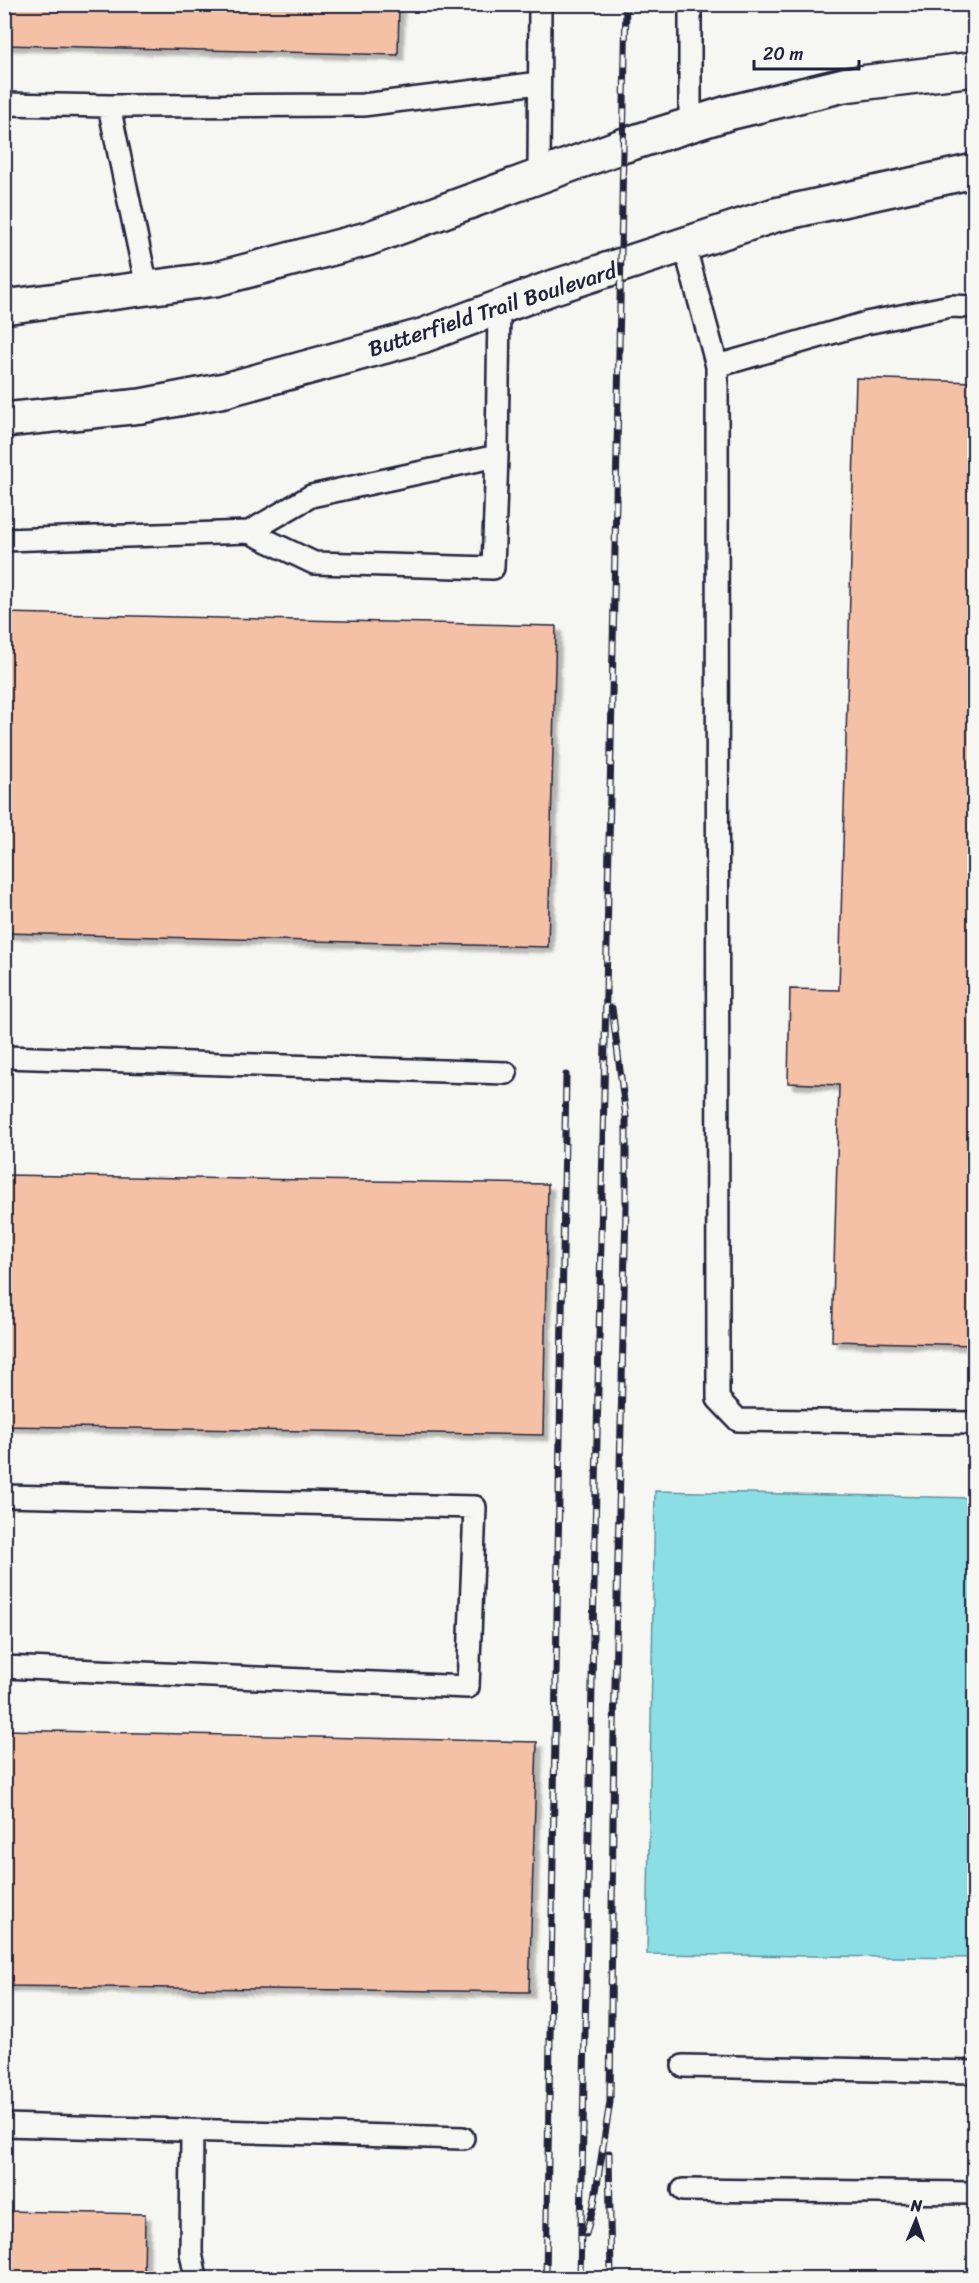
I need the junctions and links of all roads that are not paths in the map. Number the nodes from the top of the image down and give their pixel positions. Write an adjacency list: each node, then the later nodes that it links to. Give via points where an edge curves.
1 (540, 4): 4 (lane)
2 (690, 4): 7 (lane)
3 (975, 69): 7 (street, via 844,85)
4 (539, 82): 6 (lane, via 363,105); 9 (lane)
5 (4, 104): 6 (lane)
6 (110, 106): 11 (lane)
7 (690, 125): 9 (street)
8 (975, 171): 10 (street, Butterfield Trail Boulevard, via 775,215)
9 (539, 176): 11 (street, via 367,239 216,279)
10 (684, 244): 13 (street, Butterfield Trail Boulevard); 15 (lane)
11 (147, 287): 12 (street)
12 (4, 307)
13 (499, 307): 16 (street, Butterfield Trail Boulevard, via 422,336 225,390 141,406); 17 (lane)
14 (975, 307): 15 (lane, via 951,306 866,323)
15 (717, 366): 22 (lane, via 718,1399 738,1420)
16 (4, 420)
17 (497, 456): 18 (lane, via 310,496); 18 (lane, via 493,568 314,563)
18 (249, 532): 19 (lane)
19 (4, 540)
20 (4, 1057): 21 (lane)
21 (506, 1073)
22 (975, 1423)
23 (4, 1496): 24 (lane, via 475,1507 468,1687)
24 (4, 1667)
25 (683, 2066): 26 (lane)
26 (975, 2072)
27 (4, 2125): 28 (lane)
28 (192, 2131): 29 (lane); 32 (lane, via 191,2253)
29 (463, 2138)
30 (683, 2190): 31 (lane)
31 (975, 2193)
32 (196, 2278)

